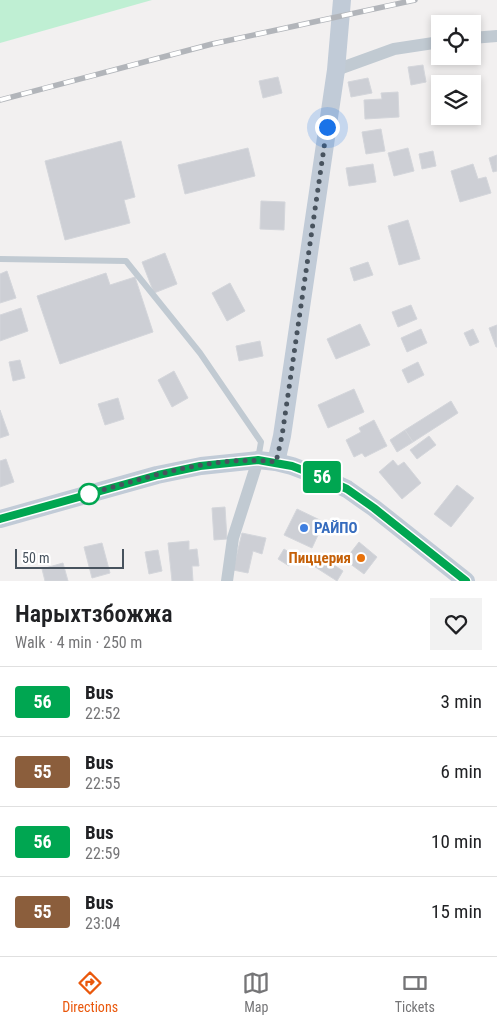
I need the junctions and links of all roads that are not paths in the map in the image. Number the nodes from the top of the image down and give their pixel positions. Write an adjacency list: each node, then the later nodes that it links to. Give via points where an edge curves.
1 (342, 0): 5 (main road)
2 (497, 36): 3 (street)
3 (481, 37)
4 (431, 43): 5 (street, via 394,48)
5 (336, 70): 8 (main road)
6 (0, 259): 7 (lane, via 126,261 200,353 241,411 261,442)
7 (258, 460): 8 (main road); 9 (main road, via 200,466 158,475); 10 (street, via 233,538)
8 (276, 462): 11 (main road, via 347,489)
9 (0, 519)
10 (227, 581)
11 (466, 581)

